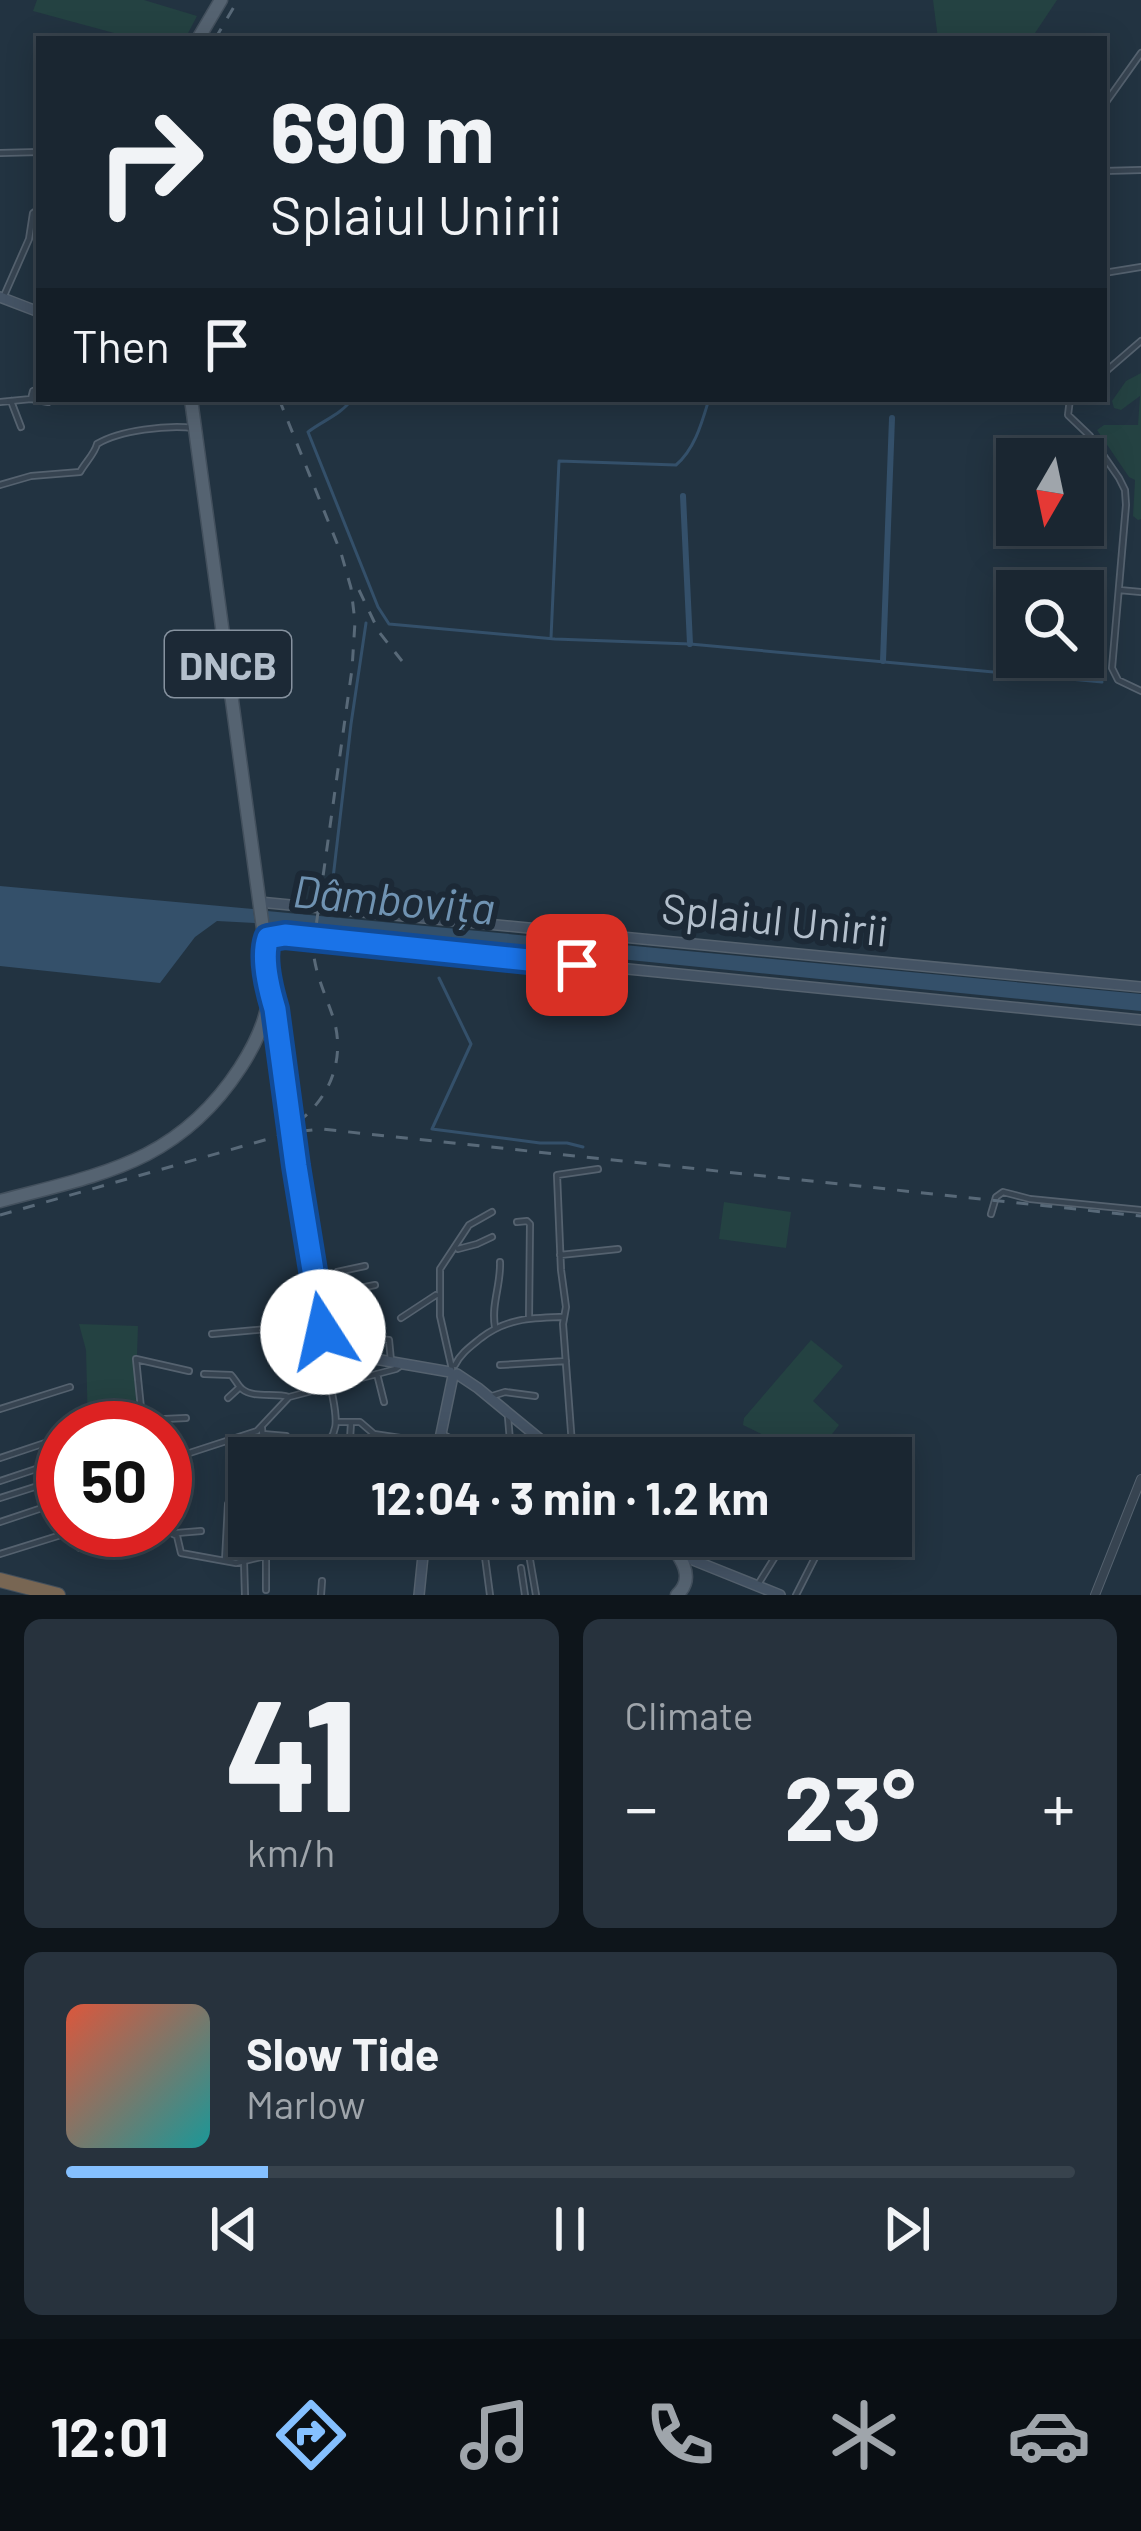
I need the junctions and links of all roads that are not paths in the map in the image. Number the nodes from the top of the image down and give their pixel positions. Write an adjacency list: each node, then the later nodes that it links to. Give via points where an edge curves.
1 (221, 0): 2 (main road)
2 (199, 36)
3 (1141, 53): 4 (street)
4 (1107, 101)
5 (36, 152): 6 (street)
6 (0, 153)
7 (1141, 170): 8 (street)
8 (1107, 171)
9 (36, 211): 12 (street)
10 (1141, 267): 11 (street)
11 (1107, 273)
12 (2, 298): 13 (main road)
13 (36, 312)
14 (1141, 340): 15 (street)
15 (1107, 370)
16 (36, 390): 17 (street)
17 (31, 399): 18 (street); 19 (street)
18 (36, 400)
19 (11, 401): 20 (street); 23 (street)
20 (0, 402)
21 (191, 402): 24 (main road, DNCB)
22 (1069, 402): 26 (street, via 1070,418 1124,490)
23 (21, 427)
24 (195, 428): 25 (street, via 106,438 79,473); 29 (main road, DNCB)
25 (0, 485)
26 (1119, 590): 27 (street); 28 (street, via 1112,670)
27 (1141, 592)
28 (1139, 689)
29 (260, 917): 30 (main road, Splaiul Unirii); 31 (main road, DNCB); 32 (main road, Splaiul Unirii)
30 (281, 934): 31 (main road); 34 (main road, Splaiul Unirii)
31 (265, 949): 33 (main road, DNCB)
32 (1141, 987)
33 (270, 993): 35 (main road); 35 (main road, DNCB)
34 (1141, 1020)
35 (271, 1032): 37 (main road, DNCB, via 201,1117 152,1154); 51 (main road, bridge)
36 (598, 1169): 45 (street, via 557,1174)
37 (0, 1202)
38 (1141, 1210): 40 (street, via 1006,1192)
39 (492, 1212): 43 (street, via 469,1225)
40 (991, 1214)
41 (517, 1222): 53 (street, via 530,1224)
42 (492, 1238): 43 (street)
43 (455, 1249): 50 (street, via 441,1267)
44 (618, 1249): 45 (street)
45 (560, 1255): 54 (street)
46 (500, 1262): 56 (street)
47 (364, 1266): 49 (street, via 337,1272)
48 (375, 1285): 49 (street)
49 (328, 1294): 51 (street)
50 (438, 1294): 52 (street); 65 (street)
51 (319, 1310): 55 (main road)
52 (401, 1318)
53 (529, 1318): 54 (street); 56 (street)
54 (563, 1318): 60 (street)
55 (322, 1324): 57 (street); 61 (main road, via 338,1350)
56 (495, 1327): 65 (street)
57 (212, 1334)
58 (380, 1339): 61 (street)
59 (303, 1361): 68 (street)
60 (566, 1361): 62 (street); 92 (street)
61 (397, 1363): 65 (main road); 67 (street)
62 (500, 1365)
63 (326, 1370): 68 (street)
64 (189, 1371): 77 (street, via 136,1359)
65 (453, 1372): 73 (main road); 89 (main road)
66 (204, 1374): 71 (street, via 231,1375)
67 (377, 1374): 69 (street); 78 (street)
68 (316, 1379): 72 (street)
69 (331, 1386): 72 (street); 82 (street)
70 (70, 1387): 79 (street)
71 (240, 1388): 75 (street); 76 (street)
72 (304, 1393): 75 (street)
73 (489, 1396): 74 (street); 80 (main road)
74 (535, 1396)
75 (289, 1397): 83 (street)
76 (228, 1398)
77 (140, 1401)
78 (383, 1402)
79 (0, 1409)
80 (507, 1411): 90 (street); 91 (main road)
81 (351, 1421): 82 (street); 87 (street); 88 (street, via 377,1435)
82 (338, 1422): 85 (street)
83 (262, 1431): 84 (street); 86 (street); 94 (street)
84 (286, 1436)
85 (333, 1436)
86 (262, 1437)
87 (350, 1437)
88 (409, 1437)
89 (441, 1437)
90 (510, 1437)
91 (538, 1437)
92 (571, 1437)
93 (36, 1446): 95 (street)
94 (192, 1453)
95 (0, 1458)
96 (36, 1469): 98 (street)
97 (1141, 1478): 136 (street)
98 (0, 1481)
99 (36, 1487): 100 (street)
100 (0, 1498)
101 (228, 1504): 118 (street)
102 (36, 1510): 103 (street)
103 (0, 1522)
104 (192, 1530): 105 (street)
105 (201, 1531)
106 (36, 1543): 107 (street)
107 (0, 1554)
108 (192, 1555): 118 (street)
109 (262, 1557): 119 (street)
110 (266, 1557): 124 (street)
111 (422, 1557): 129 (main road)
112 (485, 1557): 130 (street)
113 (530, 1557): 132 (street)
114 (678, 1557): 133 (main road, via 687,1574)
115 (688, 1557): 123 (main road)
116 (775, 1557): 123 (street)
117 (815, 1557): 135 (street)
118 (225, 1562): 119 (street)
119 (244, 1562): 127 (street)
120 (521, 1568): 131 (street)
121 (322, 1581): 128 (street)
122 (0, 1583): 125 (highway); 126 (highway)
123 (757, 1586): 134 (main road)
124 (266, 1590)
125 (33, 1595)
126 (58, 1595)
127 (245, 1595)
128 (321, 1595)
129 (419, 1595)
130 (490, 1595)
131 (525, 1595)
132 (536, 1595)
133 (677, 1595)
134 (780, 1595)
135 (796, 1595)
136 (1094, 1595)

